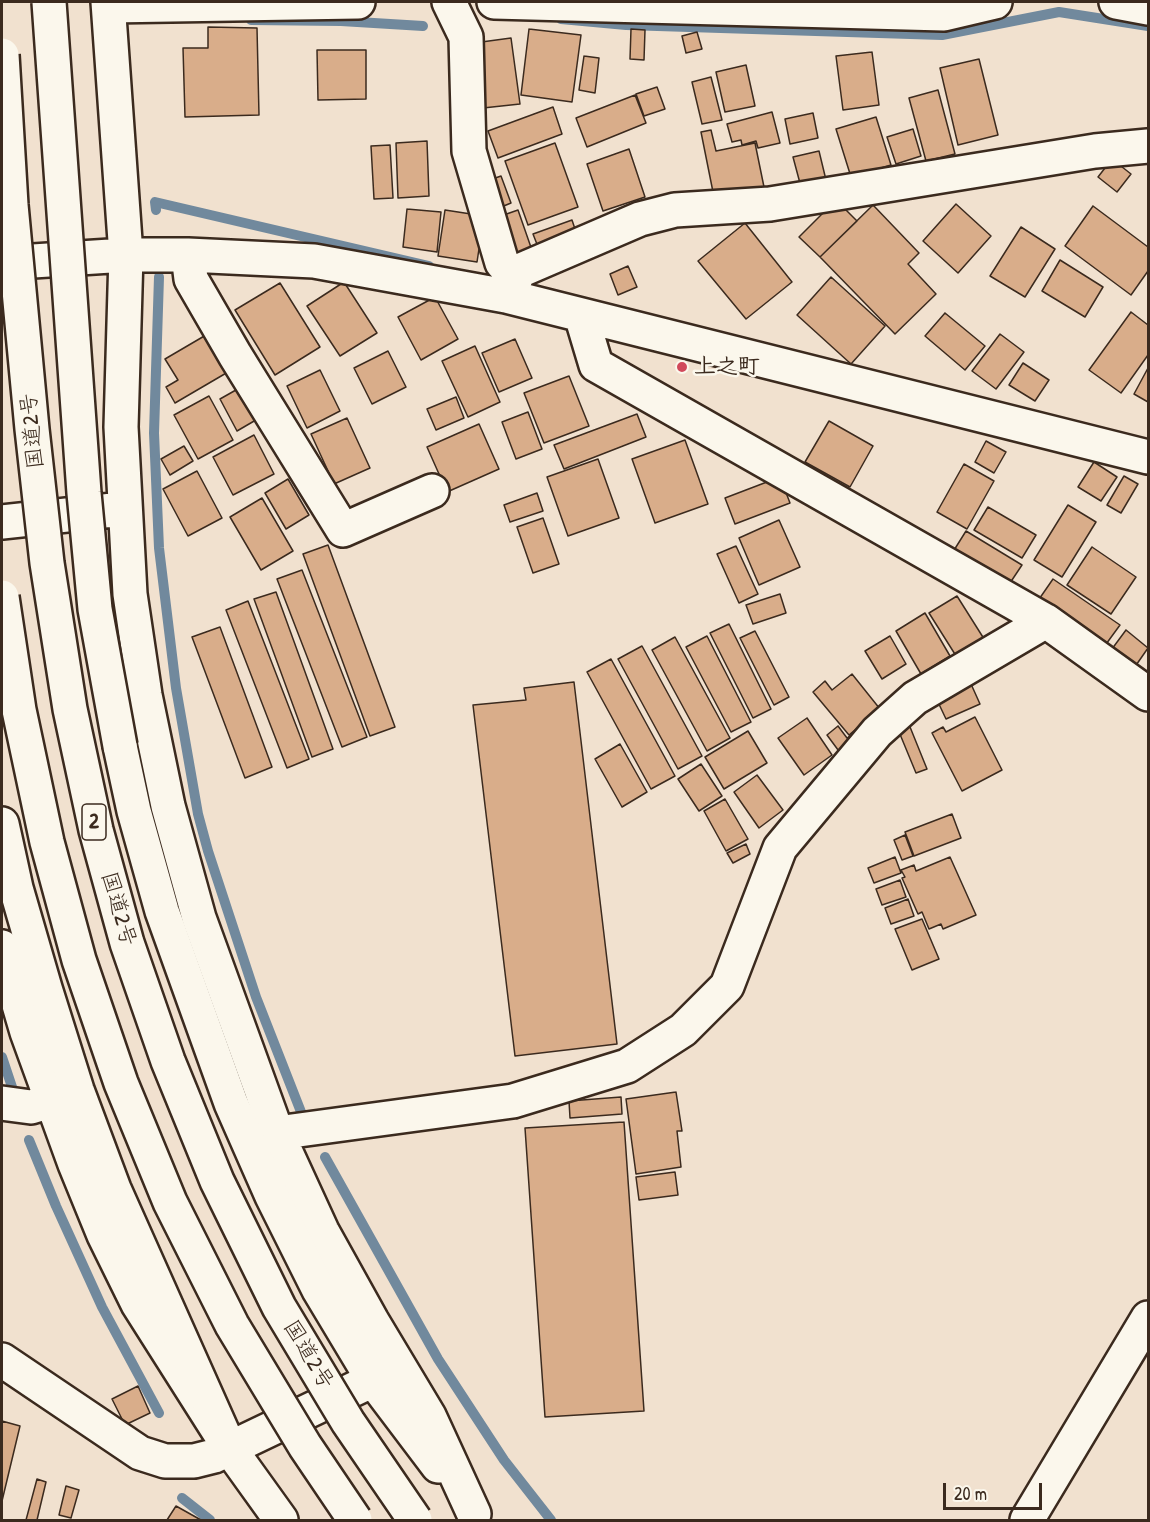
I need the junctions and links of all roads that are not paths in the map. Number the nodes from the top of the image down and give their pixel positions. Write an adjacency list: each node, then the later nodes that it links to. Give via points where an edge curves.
1 (48, 2): 30 (main road, bridge, via 95,609 134,810 162,911 231,1103 319,1290)
2 (358, 2): 7 (main road)
3 (449, 2): 14 (main road, via 466,37 469,151)
4 (494, 2): 5 (main road, via 944,14)
5 (994, 2)
6 (1116, 2): 8 (main road)
7 (109, 4): 11 (main road)
8 (1149, 8)
9 (2, 55): 35 (main road, 国道2号 / 2, bridge, via 14,229 47,563 96,830 128,943 168,1061 218,1181 279,1307 348,1422)
10 (1149, 146): 14 (main road, via 1095,151 770,204 675,210 640,219 519,271)
11 (126, 255): 12 (main road); 13 (main road); 18 (main road, via 121,427)
12 (188, 255): 14 (main road, via 314,261); 17 (main road, via 191,279 343,530)
13 (2, 263)
14 (511, 287): 15 (main road)
15 (581, 315): 16 (main road); 21 (main road, via 596,365)
16 (1149, 457)
17 (432, 491)
18 (124, 509): 19 (main road); 27 (main road, via 130,594 144,695 168,806 199,918)
19 (2, 522)
20 (2, 597): 34 (main road, bridge, via 19,710 47,842 79,960 121,1083 170,1202 232,1325)
21 (1046, 621): 22 (main road); 27 (main road, via 915,698 877,732 780,848 727,986 682,1030 627,1066 513,1101)
22 (1149, 694)
23 (2, 824): 31 (main road, via 16,888 81,1101 114,1189)
24 (2, 949): 25 (main road)
25 (51, 1101): 26 (main road, via 31,1107); 31 (main road, via 104,1234 138,1304)
26 (2, 1103)
27 (277, 1133): 32 (main road, via 322,1231 429,1416)
28 (1149, 1318): 36 (main road)
29 (2, 1360): 31 (main road, via 140,1453 165,1461 194,1461)
30 (373, 1380): 31 (main road); 32 (main road)
31 (230, 1449): 33 (main road)
32 (476, 1517)
33 (281, 1521)
34 (355, 1521)
35 (416, 1521)
36 (1027, 1521)

